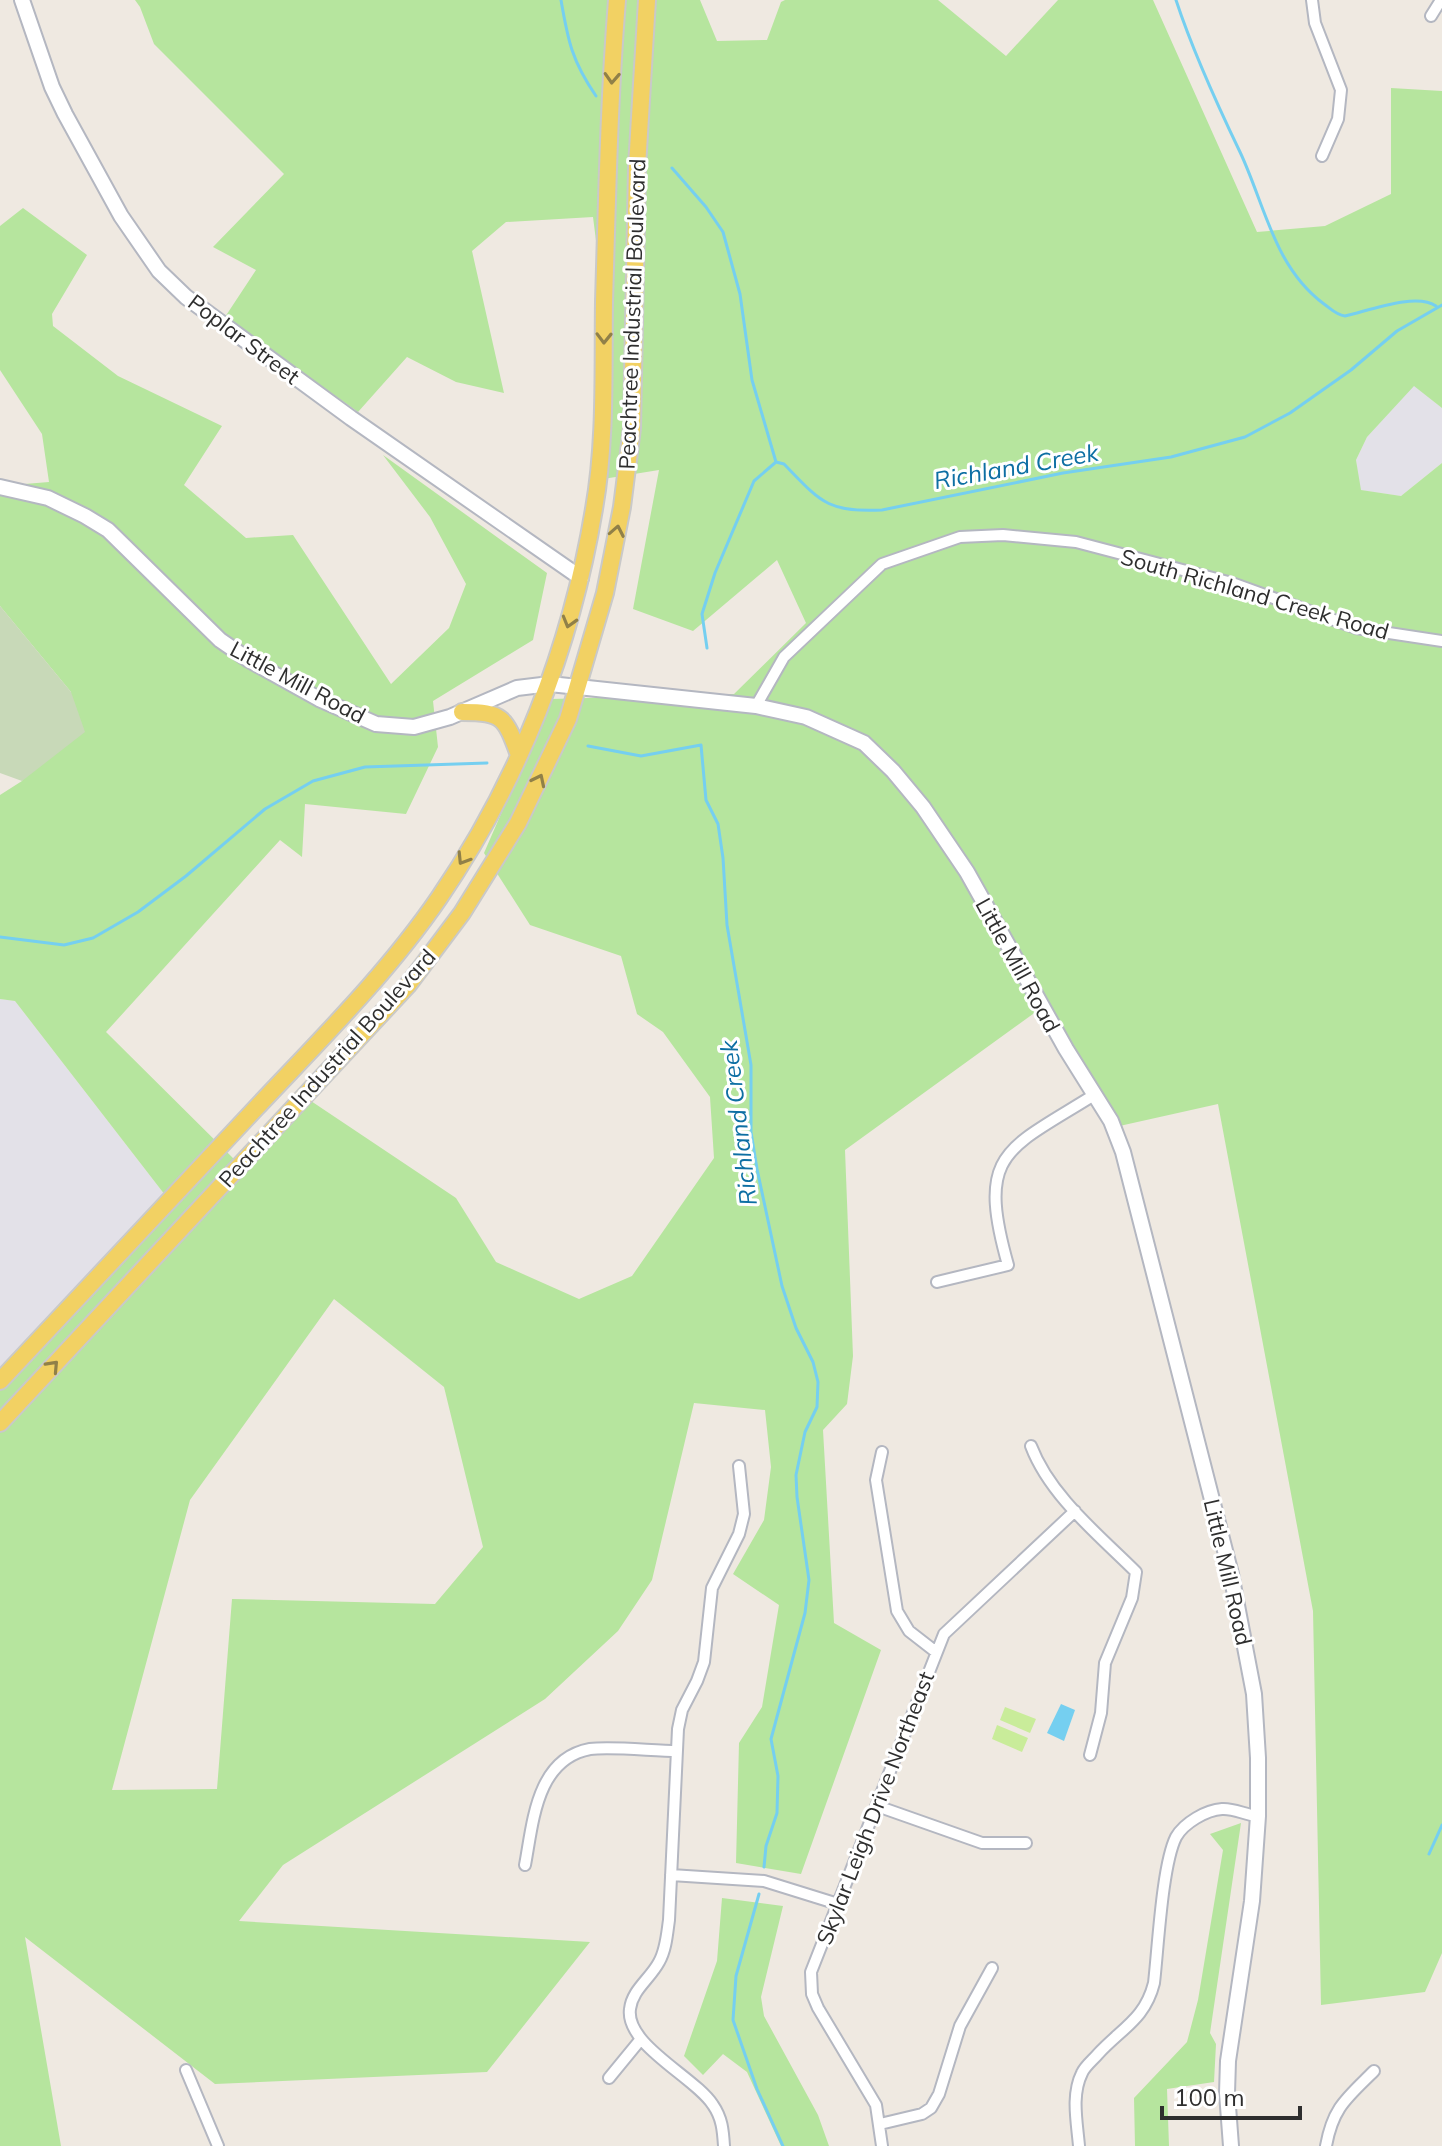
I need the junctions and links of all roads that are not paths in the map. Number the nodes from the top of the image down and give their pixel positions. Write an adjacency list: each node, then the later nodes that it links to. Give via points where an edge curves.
1 (22, 0): 11 (street, Poplar Street, via 65,114 121,216 159,271 186,297 351,418)
2 (617, 0): 7 (main road, Peachtree Industrial Boulevard, one-way to 7)
3 (647, 0): 8 (main road, Peachtree Industrial Boulevard)
4 (1312, 0): 9 (street, via 1315,23 1341,90 1338,119)
5 (1441, 0): 6 (street)
6 (1431, 16)
7 (611, 108): 8 (main road); 11 (main road, Peachtree Industrial Boulevard, one-way to 11, via 603,426)
8 (640, 110): 14 (main road, Peachtree Industrial Boulevard, one-way to 8, via 605,593 632,428)
9 (1322, 156)
10 (0, 487): 16 (street, Little Mill Road, via 48,498 108,530 220,640 343,710 376,724 414,727)
11 (581, 578): 13 (main road, Peachtree Industrial Boulevard, one-way to 13)
12 (1442, 641): 15 (street, South Richland Creek Road, via 1356,628 1232,583 1076,542 960,537 882,564 784,657)
13 (550, 684): 14 (street, Little Mill Road); 16 (street, Little Mill Road, via 517,688); 17 (main road, Peachtree Industrial Boulevard)
14 (577, 688): 15 (street, Little Mill Road); 20 (main road, Peachtree Industrial Boulevard, one-way to 14, via 408,985 462,913 518,823 568,719)
15 (756, 706): 18 (street, Little Mill Road, via 806,717 864,743 893,771 967,872)
16 (462, 712): 17 (main road, via 489,712 508,726)
17 (519, 755): 19 (main road, Peachtree Industrial Boulevard, one-way to 19, via 438,899 322,1038)
18 (1094, 1095): 21 (street, via 1022,1140 1002,1163 995,1211 1008,1265); 32 (street, Little Mill Road, via 1123,1152 1231,1574 1254,1694)
19 (218, 1148): 20 (main road); 22 (main road, Peachtree Industrial Boulevard)
20 (238, 1168): 23 (main road, Peachtree Industrial Boulevard, one-way to 20)
21 (937, 1282)
22 (0, 1381)
23 (0, 1423)
24 (1031, 1446): 27 (street, via 1039,1467)
25 (882, 1452): 28 (street, via 876,1480 897,1611 909,1631)
26 (739, 1466): 29 (street, via 744,1514 712,1588 704,1662 682,1710)
27 (1075, 1511): 28 (street, Skylar Leigh Drive Northeast, via 944,1634); 30 (street, via 1136,1572 1132,1598 1105,1663 1101,1713)
28 (936, 1652): 31 (street, Skylar Leigh Drive Northeast)
29 (677, 1751): 34 (street, via 590,1749 552,1771 539,1796); 35 (street)
30 (1090, 1755)
31 (877, 1806): 33 (street, via 982,1843); 36 (street, Skylar Leigh Drive Northeast)
32 (1258, 1816): 46 (street, via 1222,1809 1207,1813 1184,1826 1175,1839 1150,2000 1082,2072 1075,2105); 47 (street, Little Mill Road, via 1252,1901 1228,2061)
33 (1026, 1843)
34 (525, 1865)
35 (671, 1875): 36 (street, via 764,1881); 38 (street, via 660,1961 634,1995 629,2012)
36 (838, 1904): 42 (street, Skylar Leigh Drive Northeast, via 811,1972 812,1994 876,2105)
37 (992, 1968): 42 (street, via 960,2026 931,2108)
38 (641, 2039): 41 (street); 44 (street, via 712,2102 722,2123)
39 (186, 2070): 43 (street)
40 (1374, 2071): 48 (street, via 1330,2122)
41 (609, 2078)
42 (880, 2124): 45 (street, Skylar Leigh Drive Northeast)
43 (218, 2146)
44 (724, 2146)
45 (882, 2146)
46 (1079, 2146)
47 (1231, 2146)
48 (1326, 2146)

